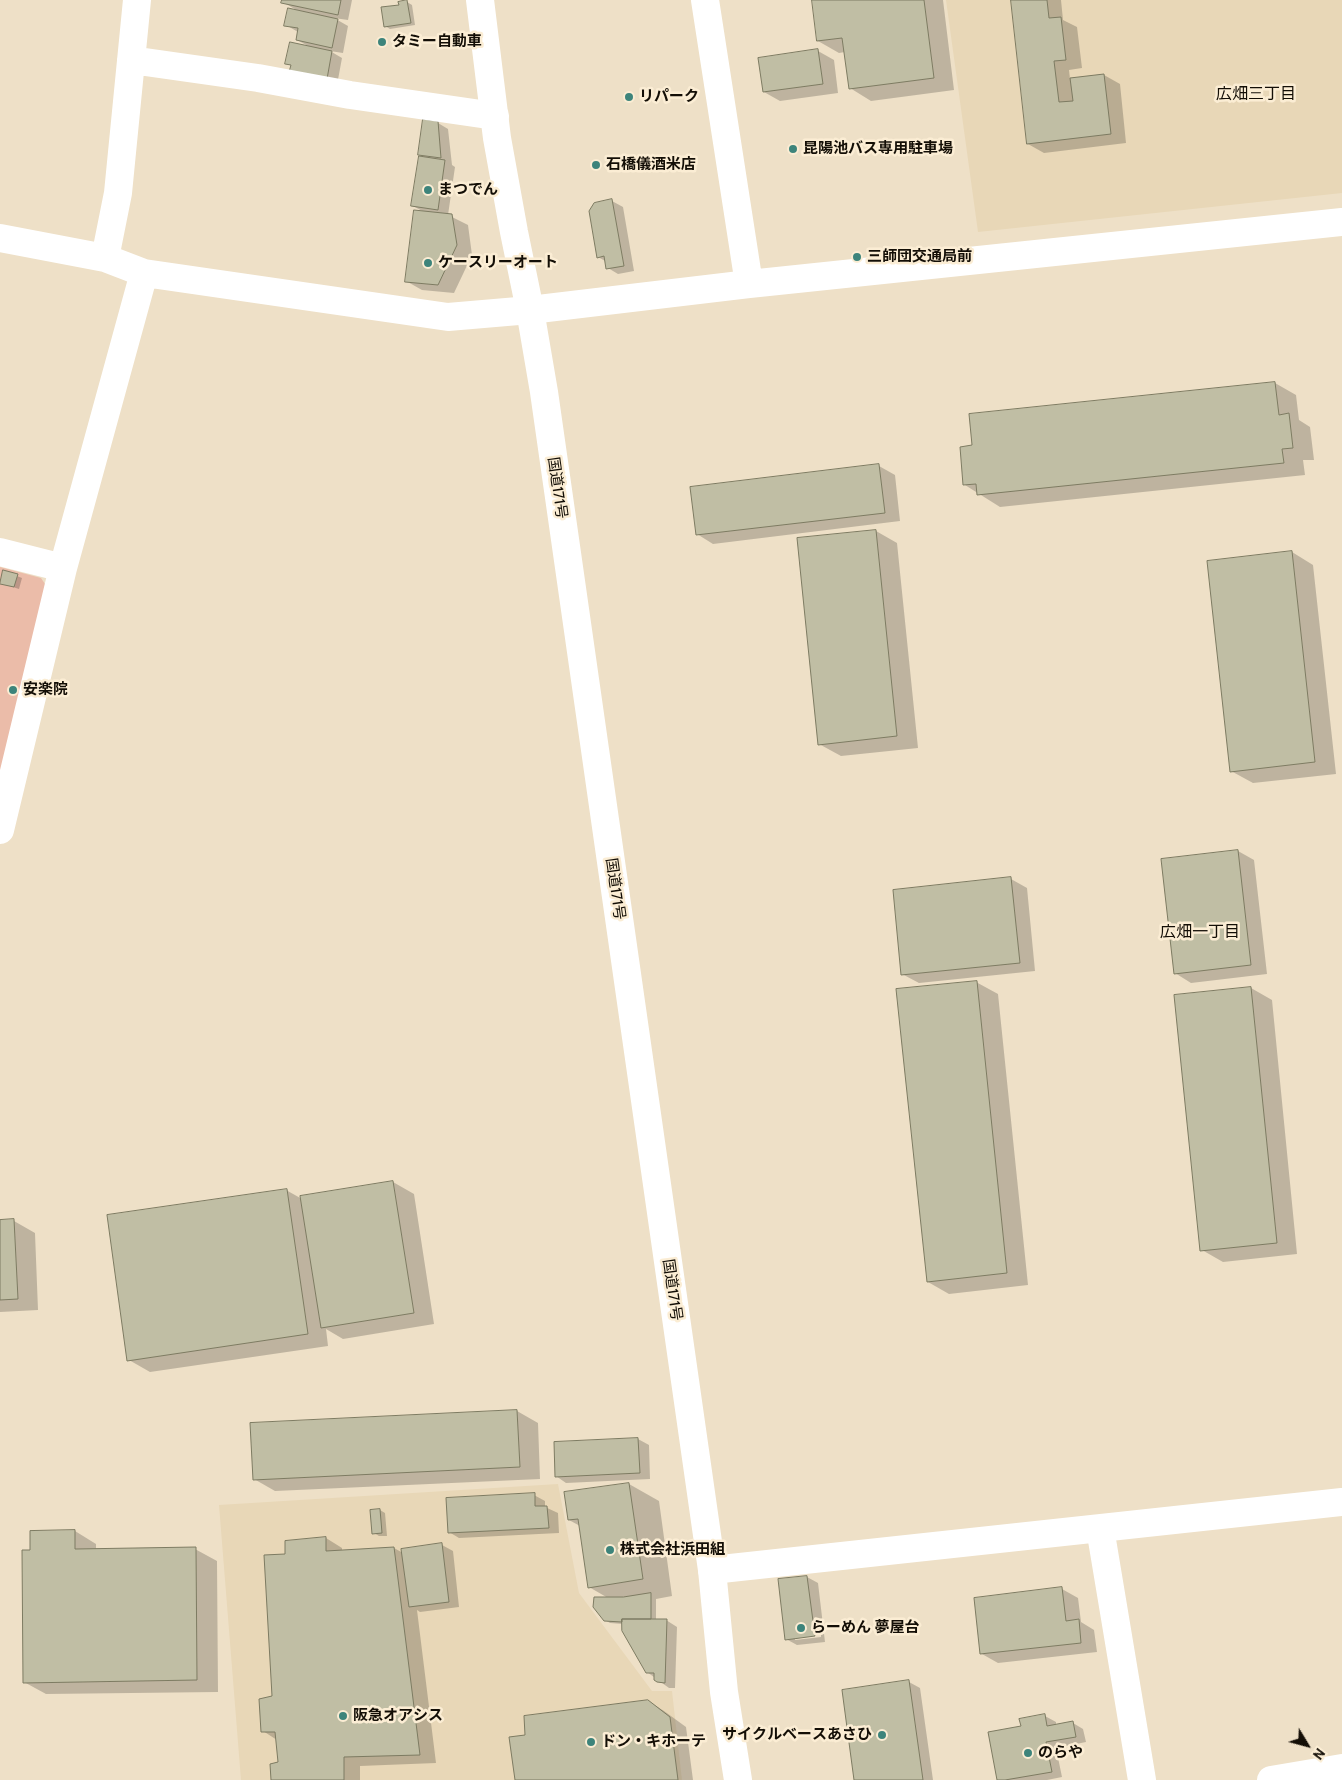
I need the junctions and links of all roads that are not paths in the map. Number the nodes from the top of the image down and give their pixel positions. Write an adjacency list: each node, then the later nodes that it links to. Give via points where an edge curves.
1 (136, 0): 4 (main road)
2 (480, 0): 5 (main road, 国道171号)
3 (705, 0): 10 (main road)
4 (131, 60): 5 (main road); 8 (main road, via 118,194)
5 (495, 116): 11 (main road, 国道171号)
6 (1342, 222): 10 (main road)
7 (0, 238): 8 (main road)
8 (105, 258): 9 (main road)
9 (144, 274): 11 (main road, via 448,317); 13 (main road)
10 (748, 284): 11 (main road)
11 (530, 310): 17 (main road, 国道171号)
12 (0, 552): 13 (main road)
13 (62, 568): 14 (main road)
14 (0, 830)
15 (1342, 1502): 16 (main road)
16 (1100, 1528): 17 (main road); 20 (main road)
17 (712, 1570): 19 (main road, 国道171号, via 724,1692)
18 (1342, 1768): 21 (main road)
19 (738, 1780)
20 (1142, 1780)
21 (1271, 1780)

